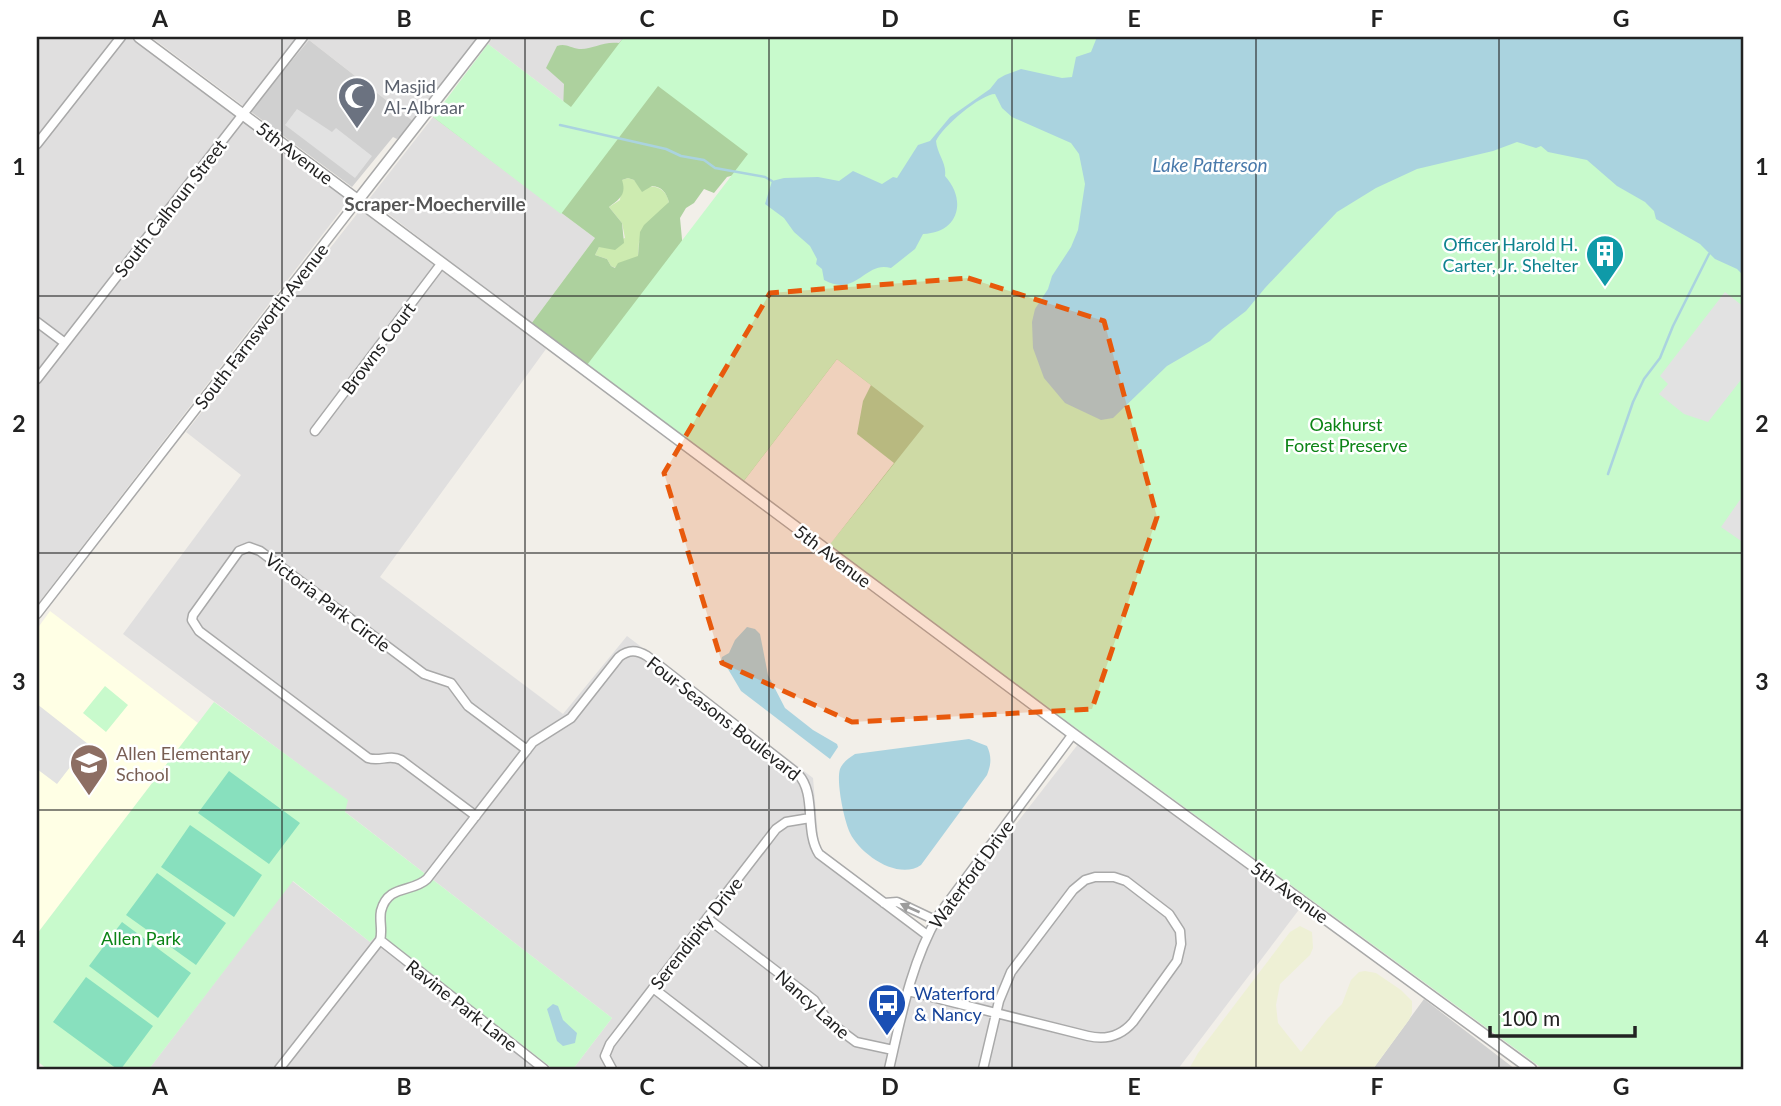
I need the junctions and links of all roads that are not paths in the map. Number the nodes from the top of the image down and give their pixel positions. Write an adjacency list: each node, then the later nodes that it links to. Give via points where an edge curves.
1 (121, 37): 6 (street)
2 (139, 37): 5 (street, 5th Avenue)
3 (303, 37): 5 (street, South Calhoun Street)
4 (485, 37): 7 (street, South Farnsworth Avenue)
5 (242, 114): 7 (street, 5th Avenue); 10 (street, South Calhoun Street)
6 (37, 144)
7 (358, 200): 8 (street, 5th Avenue); 13 (street, South Farnsworth Avenue)
8 (441, 264): 12 (street, Browns Court); 14 (street, 5th Avenue)
9 (37, 322): 10 (street)
10 (65, 343): 11 (street, South Calhoun Street)
11 (37, 379)
12 (315, 431)
13 (37, 614)
14 (1073, 734): 20 (street, Waterford Drive); 33 (street, 5th Avenue)
15 (527, 750): 16 (street, Four Seasons Boulevard); 16 (street, Victoria Park Circle, via 468,705 451,683 424,674 260,551 250,547 239,551 193,615 198,631 368,758 401,760); 17 (street, Four Seasons Boulevard, via 537,737 571,718 619,657 636,651 798,774 805,784)
16 (476, 816): 22 (street, Four Seasons Boulevard, via 422,884 391,894 380,913)
17 (810, 818): 18 (street, Four Seasons Boulevard, via 819,854); 19 (street, Serendipity Drive, via 779,826)
18 (884, 903): 20 (street, Four Seasons Boulevard, one-way to 18, via 897,902); 21 (street, Four Seasons Boulevard)
19 (708, 918): 23 (street, Serendipity Drive); 26 (street, Nancy Lane, via 814,1000 828,1021 856,1042)
20 (935, 920): 21 (street, Waterford Drive)
21 (926, 936): 24 (street, Waterford Drive)
22 (380, 940): 27 (street); 28 (street, Ravine Park Lane)
23 (653, 988): 29 (street, Serendipity Drive, via 606,1050); 30 (street)
24 (908, 991): 25 (street); 26 (street, Waterford Drive)
25 (996, 1012): 25 (street, via 1094,1038 1120,1033 1175,966 1181,944 1178,925 1120,878 1085,880 1011,972); 32 (street)
26 (893, 1050): 31 (street, Waterford Drive)
27 (279, 1069)
28 (544, 1069)
29 (612, 1069)
30 (758, 1069)
31 (889, 1069)
32 (983, 1069)
33 (1531, 1069)

